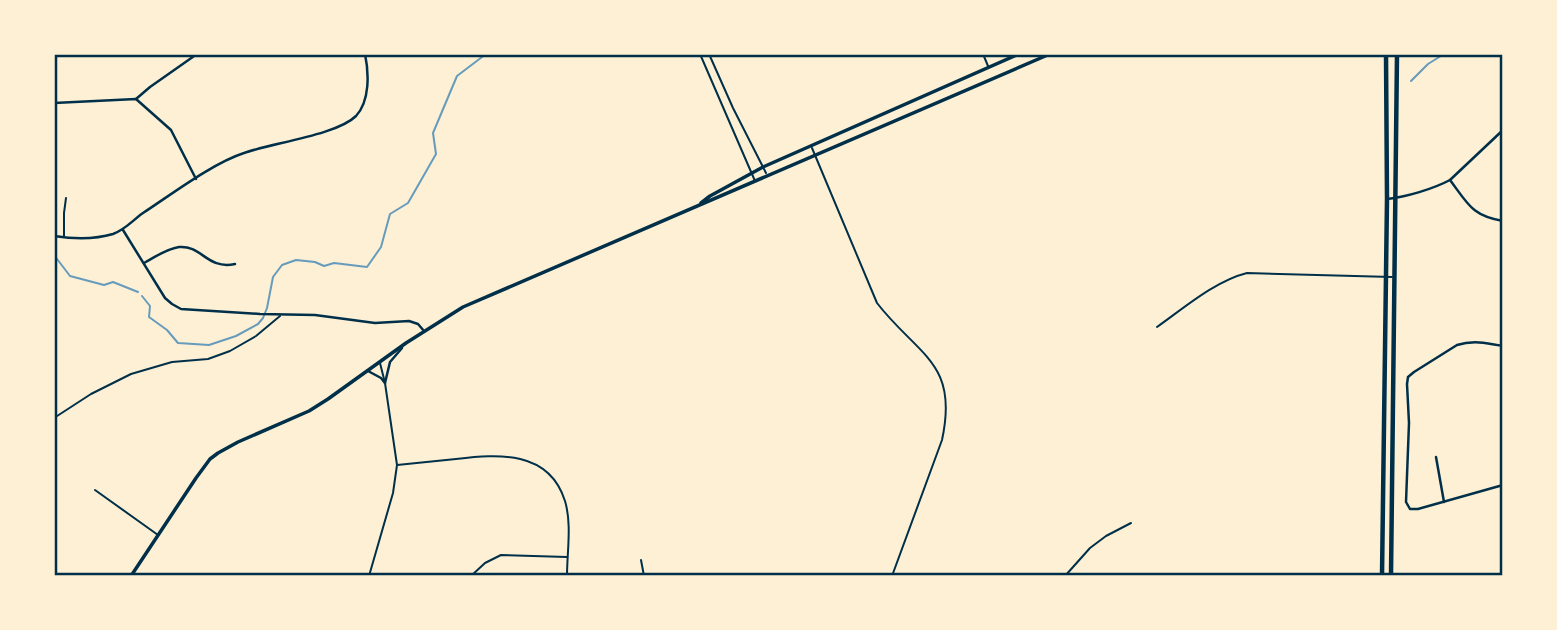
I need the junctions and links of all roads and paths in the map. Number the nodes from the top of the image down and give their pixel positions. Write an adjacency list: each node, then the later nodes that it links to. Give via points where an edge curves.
1 (197, 54): 11 (street)
2 (365, 54): 19 (street, via 366,95 352,119 326,131 232,157)
3 (700, 54): 17 (lane)
4 (709, 54): 16 (lane)
5 (983, 54): 10 (lane)
6 (1019, 54): 10 (street)
7 (1050, 54): 15 (street)
8 (1386, 54): 24 (highway)
9 (1396, 54): 23 (highway)
10 (989, 67): 14 (street)
11 (136, 99): 12 (street); 19 (street, via 171,130)
12 (54, 103)
13 (1503, 130): 20 (street)
14 (811, 146): 15 (lane); 16 (street)
15 (815, 156): 18 (street); 57 (lane, via 877,303 930,359 945,388 942,440)
16 (763, 167): 17 (street); 18 (lane)
17 (751, 173): 21 (lane); 25 (street)
18 (768, 176): 21 (street)
19 (196, 179): 27 (street)
20 (1450, 180): 23 (street); 26 (street, via 1481,216)
21 (756, 182): 25 (street)
22 (66, 198): 29 (lane)
23 (1395, 198): 24 (street); 33 (highway)
24 (1387, 199): 32 (highway)
25 (696, 207): 36 (street, via 463,307)
26 (1503, 221)
27 (123, 229): 29 (street, via 93,238); 30 (street)
28 (54, 236): 29 (street)
29 (64, 238)
30 (144, 263): 31 (street, via 181,247 223,266); 34 (street, via 165,298 179,308)
31 (235, 264)
32 (1385, 276): 33 (lane); 35 (lane, via 1247,273 1220,283); 59 (highway)
33 (1394, 277): 60 (highway)
34 (281, 315): 36 (street, via 375,323 409,321); 42 (lane, via 256,337 230,351 131,374)
35 (1157, 327)
36 (424, 331): 37 (street)
37 (406, 342): 39 (street); 41 (street, via 390,362)
38 (1503, 346): 47 (street, via 1457,345 1408,377 1407,506 1413,510)
39 (380, 362): 40 (street); 41 (lane)
40 (368, 370): 41 (street); 49 (street, via 309,411 218,453)
41 (385, 383): 44 (lane)
42 (54, 418)
43 (1436, 457): 47 (street)
44 (397, 465): 50 (lane, via 497,455 532,462 556,481 565,502); 53 (lane)
45 (1503, 485): 47 (street)
46 (95, 490): 49 (lane)
47 (1444, 502)
48 (1131, 523): 58 (lane, via 1090,548)
49 (159, 535): 52 (street)
50 (568, 557): 54 (lane, via 501,555); 55 (lane)
51 (641, 561): 56 (lane)
52 (131, 576)
53 (369, 576)
54 (471, 576)
55 (568, 576)
56 (644, 576)
57 (892, 576)
58 (1065, 576)
59 (1382, 576)
60 (1391, 576)

